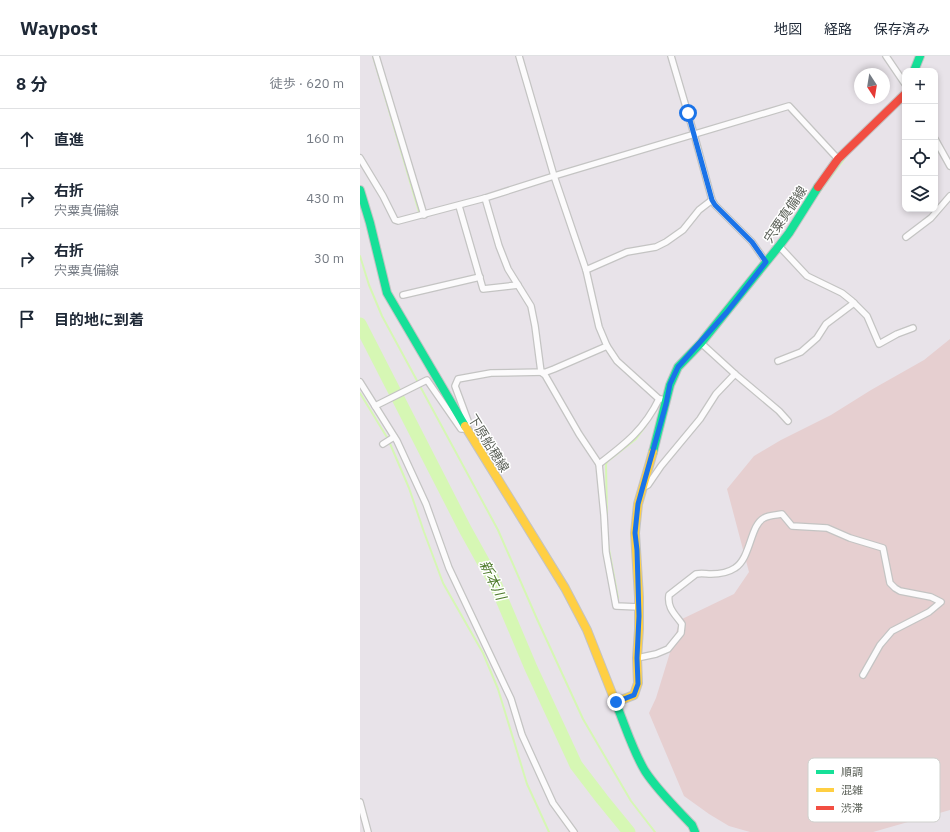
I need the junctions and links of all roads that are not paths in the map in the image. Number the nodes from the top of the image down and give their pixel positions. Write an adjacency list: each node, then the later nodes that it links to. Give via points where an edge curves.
1 (376, 56): 20 (street)
2 (519, 56): 14 (street)
3 (671, 56): 9 (street)
4 (886, 56): 7 (street)
5 (920, 56): 6 (main road)
6 (915, 68)
7 (902, 80)
8 (902, 97): 12 (main road, 宍粟真備線)
9 (694, 134): 12 (street, via 789,106); 14 (street); 18 (street)
10 (936, 140): 13 (street)
11 (360, 158): 20 (street, via 395,220)
12 (838, 159): 22 (main road, 宍粟真備線, via 813,194)
13 (950, 166)
14 (554, 176): 17 (street); 24 (street)
15 (360, 190): 40 (main road, 下原船穂線, via 387,293)
16 (950, 196): 21 (street, via 931,218)
17 (485, 198): 19 (street); 26 (street, via 508,270)
18 (712, 200): 23 (street, via 752,242); 24 (street, via 699,210 683,230 666,242 656,247 627,252)
19 (459, 206): 20 (street); 25 (street)
20 (424, 215)
21 (906, 238)
22 (781, 248): 23 (main road, 宍粟真備線); 28 (street, via 807,276 842,293)
23 (766, 262): 30 (main road, 宍粟真備線)
24 (586, 270): 31 (street, via 599,327)
25 (480, 277): 26 (street, via 483,289); 27 (street)
26 (518, 285): 33 (street, via 533,314)
27 (404, 295)
28 (854, 303): 29 (street, via 867,316 879,344); 32 (street, via 826,324 817,338 801,352)
29 (913, 328)
30 (701, 343): 34 (street); 37 (main road, 宍粟真備線, via 678,367 670,384)
31 (607, 346): 33 (street); 36 (street, via 617,361)
32 (778, 361)
33 (542, 372): 40 (street, via 491,372 458,379 455,386 468,421); 41 (street)
34 (735, 374): 39 (street); 42 (street, via 716,394 700,419 648,485)
35 (360, 382): 38 (street)
36 (658, 399): 37 (street); 41 (street, via 636,434)
37 (667, 401): 42 (main road, 宍粟真備線)
38 (375, 406): 40 (street, via 427,380 462,428); 50 (street, via 388,441 426,504 449,568 511,699 522,735 553,803)
39 (788, 421)
40 (467, 429): 46 (main road, 下原船穂線, via 565,588 587,630)
41 (599, 464): 43 (street, via 606,552 616,606)
42 (642, 488): 43 (main road, 宍粟真備線, via 635,533)
43 (639, 607): 44 (main road, 宍粟真備線)
44 (637, 658): 45 (street, via 668,649 682,633 682,624 669,606 669,595 696,574 722,573 735,569 748,550 759,522 764,517 782,514 792,526 827,528 883,548 890,583 895,588 941,602 929,612 892,631 880,645); 46 (main road, 宍粟真備線, via 638,684 634,695)
45 (863, 675)
46 (616, 702): 48 (main road, via 645,771 657,788)
47 (360, 802): 49 (street)
48 (697, 831)
49 (368, 832)
50 (574, 832)

